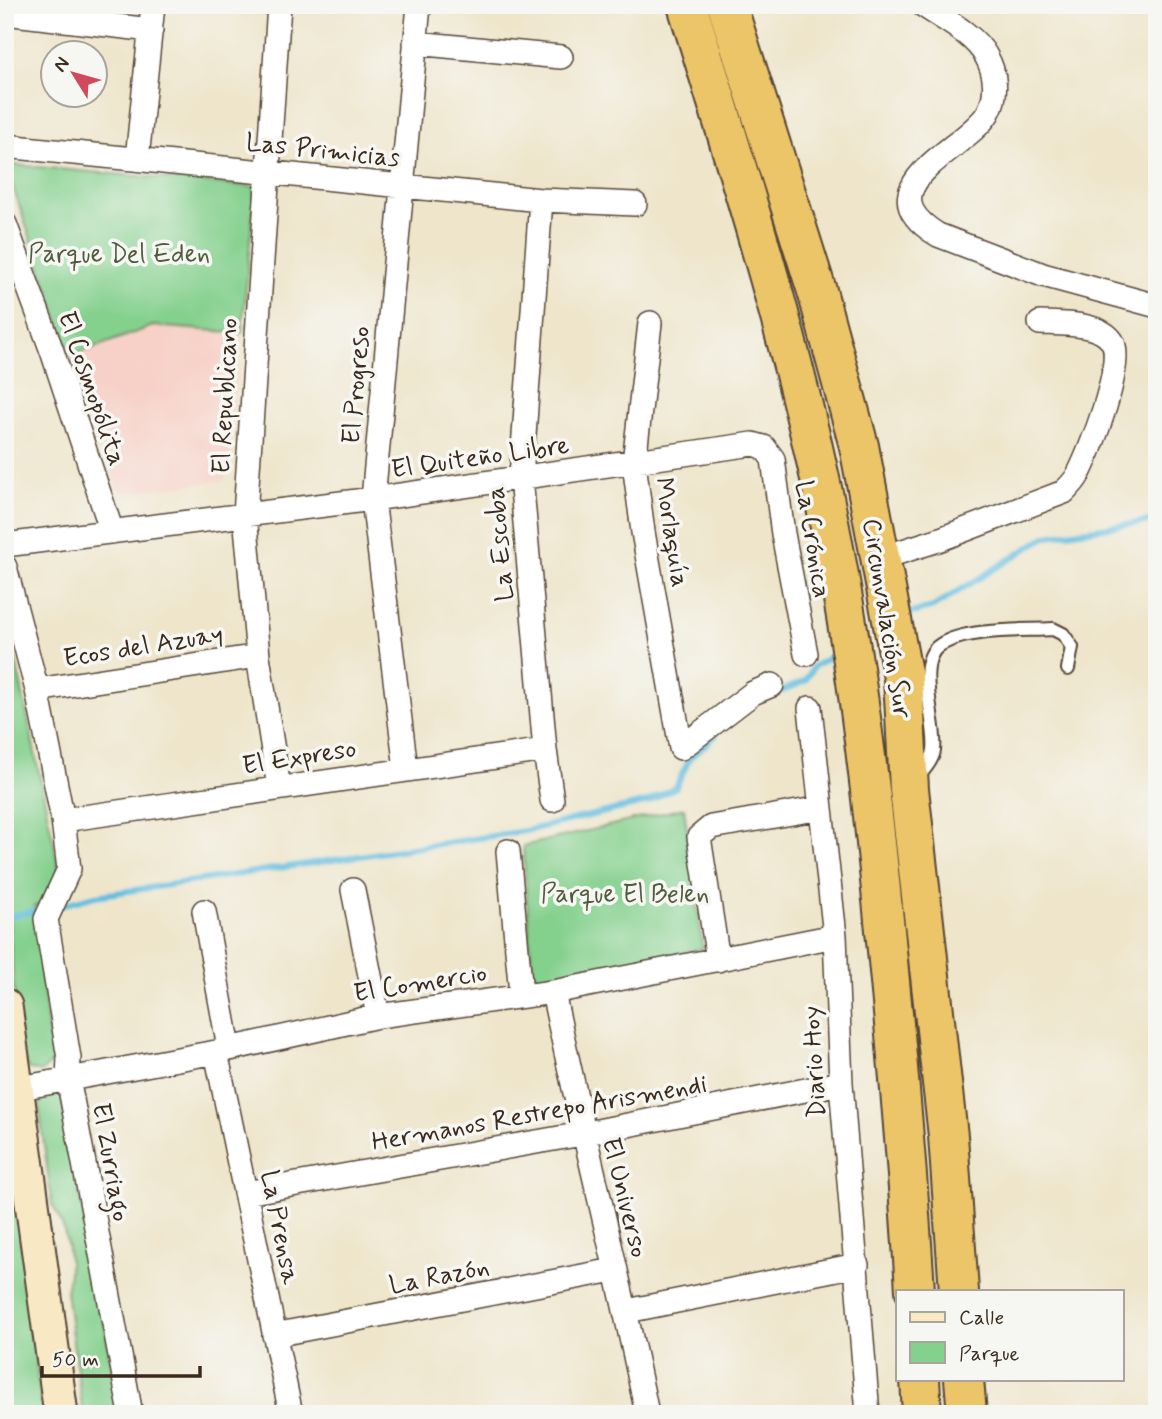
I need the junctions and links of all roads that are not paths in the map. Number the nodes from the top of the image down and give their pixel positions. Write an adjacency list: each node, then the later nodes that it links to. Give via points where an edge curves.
1 (153, 5): 8 (street)
2 (279, 5): 13 (street, El Republicano)
3 (419, 5): 9 (street, El Progreso)
4 (687, 5): 22 (highway, Circunvalación Sur, via 783,329)
5 (727, 5): 30 (highway, Circunvalación Sur, via 817,291 859,446)
6 (923, 5): 18 (street, via 981,49 992,70 995,91 988,113 975,129 919,174 911,201 922,226 1042,275)
7 (5, 13): 8 (street)
8 (151, 30): 12 (street)
9 (415, 43): 10 (street); 14 (street, El Progreso)
10 (561, 57)
11 (5, 146): 12 (street, Las Primicias)
12 (137, 159): 13 (street, Las Primicias)
13 (265, 172): 14 (street, Las Primicias); 27 (street, El Republicano)
14 (402, 185): 15 (street, Las Primicias); 26 (street, El Progreso)
15 (541, 200): 16 (street, Las Primicias); 25 (street, La Escoba)
16 (635, 204)
17 (5, 224): 28 (street, El Cosmopólita)
18 (1157, 306)
19 (650, 323): 24 (street, Morlaquía)
20 (1040, 323): 30 (street, via 1076,325 1102,333 1113,342 1117,361 1077,477 1064,492)
21 (753, 444): 23 (street, La Crónica, via 764,447); 24 (street, El Quiteño Libre)
22 (814, 454): 23 (street); 62 (highway, Circunvalación Sur, via 868,759 908,1163)
23 (773, 459): 32 (street, La Crónica)
24 (634, 463): 25 (street, El Quiteño Libre); 35 (street, Morlaquía, via 681,748 753,693)
25 (521, 477): 26 (street, El Quiteño Libre); 38 (street, La Escoba)
26 (373, 499): 27 (street, El Quiteño Libre); 39 (street, El Progreso)
27 (245, 515): 28 (street, El Quiteño Libre); 33 (street, El Republicano)
28 (112, 532): 29 (street, El Quiteño Libre)
29 (5, 545)
30 (881, 558): 41 (highway, Circunvalación Sur, via 903,678)
31 (5, 567): 36 (street)
32 (806, 654)
33 (258, 656): 36 (street, Ecos del Azuay); 40 (street, El Republicano)
34 (1068, 669): 41 (lane, via 1072,647 1053,629 967,636 942,644 933,651 929,665 934,749)
35 (772, 685)
36 (37, 690): 44 (street)
37 (810, 708): 43 (street, Diario Hoy)
38 (545, 750): 39 (street, El Expreso); 42 (street, La Escoba)
39 (406, 769): 40 (street, El Expreso)
40 (279, 788): 44 (street, El Expreso)
41 (909, 789): 63 (highway, Circunvalación Sur, via 948,1136)
42 (552, 800)
43 (821, 808): 48 (street, Diario Hoy); 49 (street, via 711,827 699,837)
44 (63, 820): 55 (street, El Zurriago, via 69,869 46,919 69,1058)
45 (508, 851): 51 (street)
46 (353, 890): 53 (street)
47 (204, 911): 54 (street, La Prensa)
48 (835, 936): 49 (street, El Comercio); 56 (street, Diario Hoy)
49 (718, 960): 50 (street, El Comercio)
50 (553, 992): 51 (street, El Comercio); 58 (street, El Universo)
51 (521, 994): 53 (street, El Comercio)
52 (5, 1006): 57 (main road)
53 (378, 1016): 54 (street, El Comercio)
54 (223, 1050): 55 (street, El Comercio); 59 (street, La Prensa)
55 (68, 1078): 57 (street, El Comercio); 69 (street, El Zurriago)
56 (841, 1083): 58 (street, Hermanos Restrepo Arismendi); 60 (street, Diario Hoy)
57 (15, 1088): 68 (main road)
58 (582, 1134): 59 (street, Hermanos Restrepo Arismendi); 61 (street, El Universo)
59 (246, 1193): 65 (street, La Prensa)
60 (857, 1265): 64 (street); 72 (street, Diario Hoy)
61 (614, 1270): 64 (street, El Universo); 65 (street, La Razón)
62 (915, 1290)
63 (958, 1290)
64 (627, 1311): 71 (street, El Universo)
65 (274, 1335): 70 (street, La Prensa)
66 (919, 1380): 73 (highway)
67 (964, 1380): 74 (highway)
68 (61, 1414)
69 (131, 1414)
70 (291, 1414)
71 (647, 1414)
72 (868, 1414)
73 (922, 1414)
74 (967, 1414)

